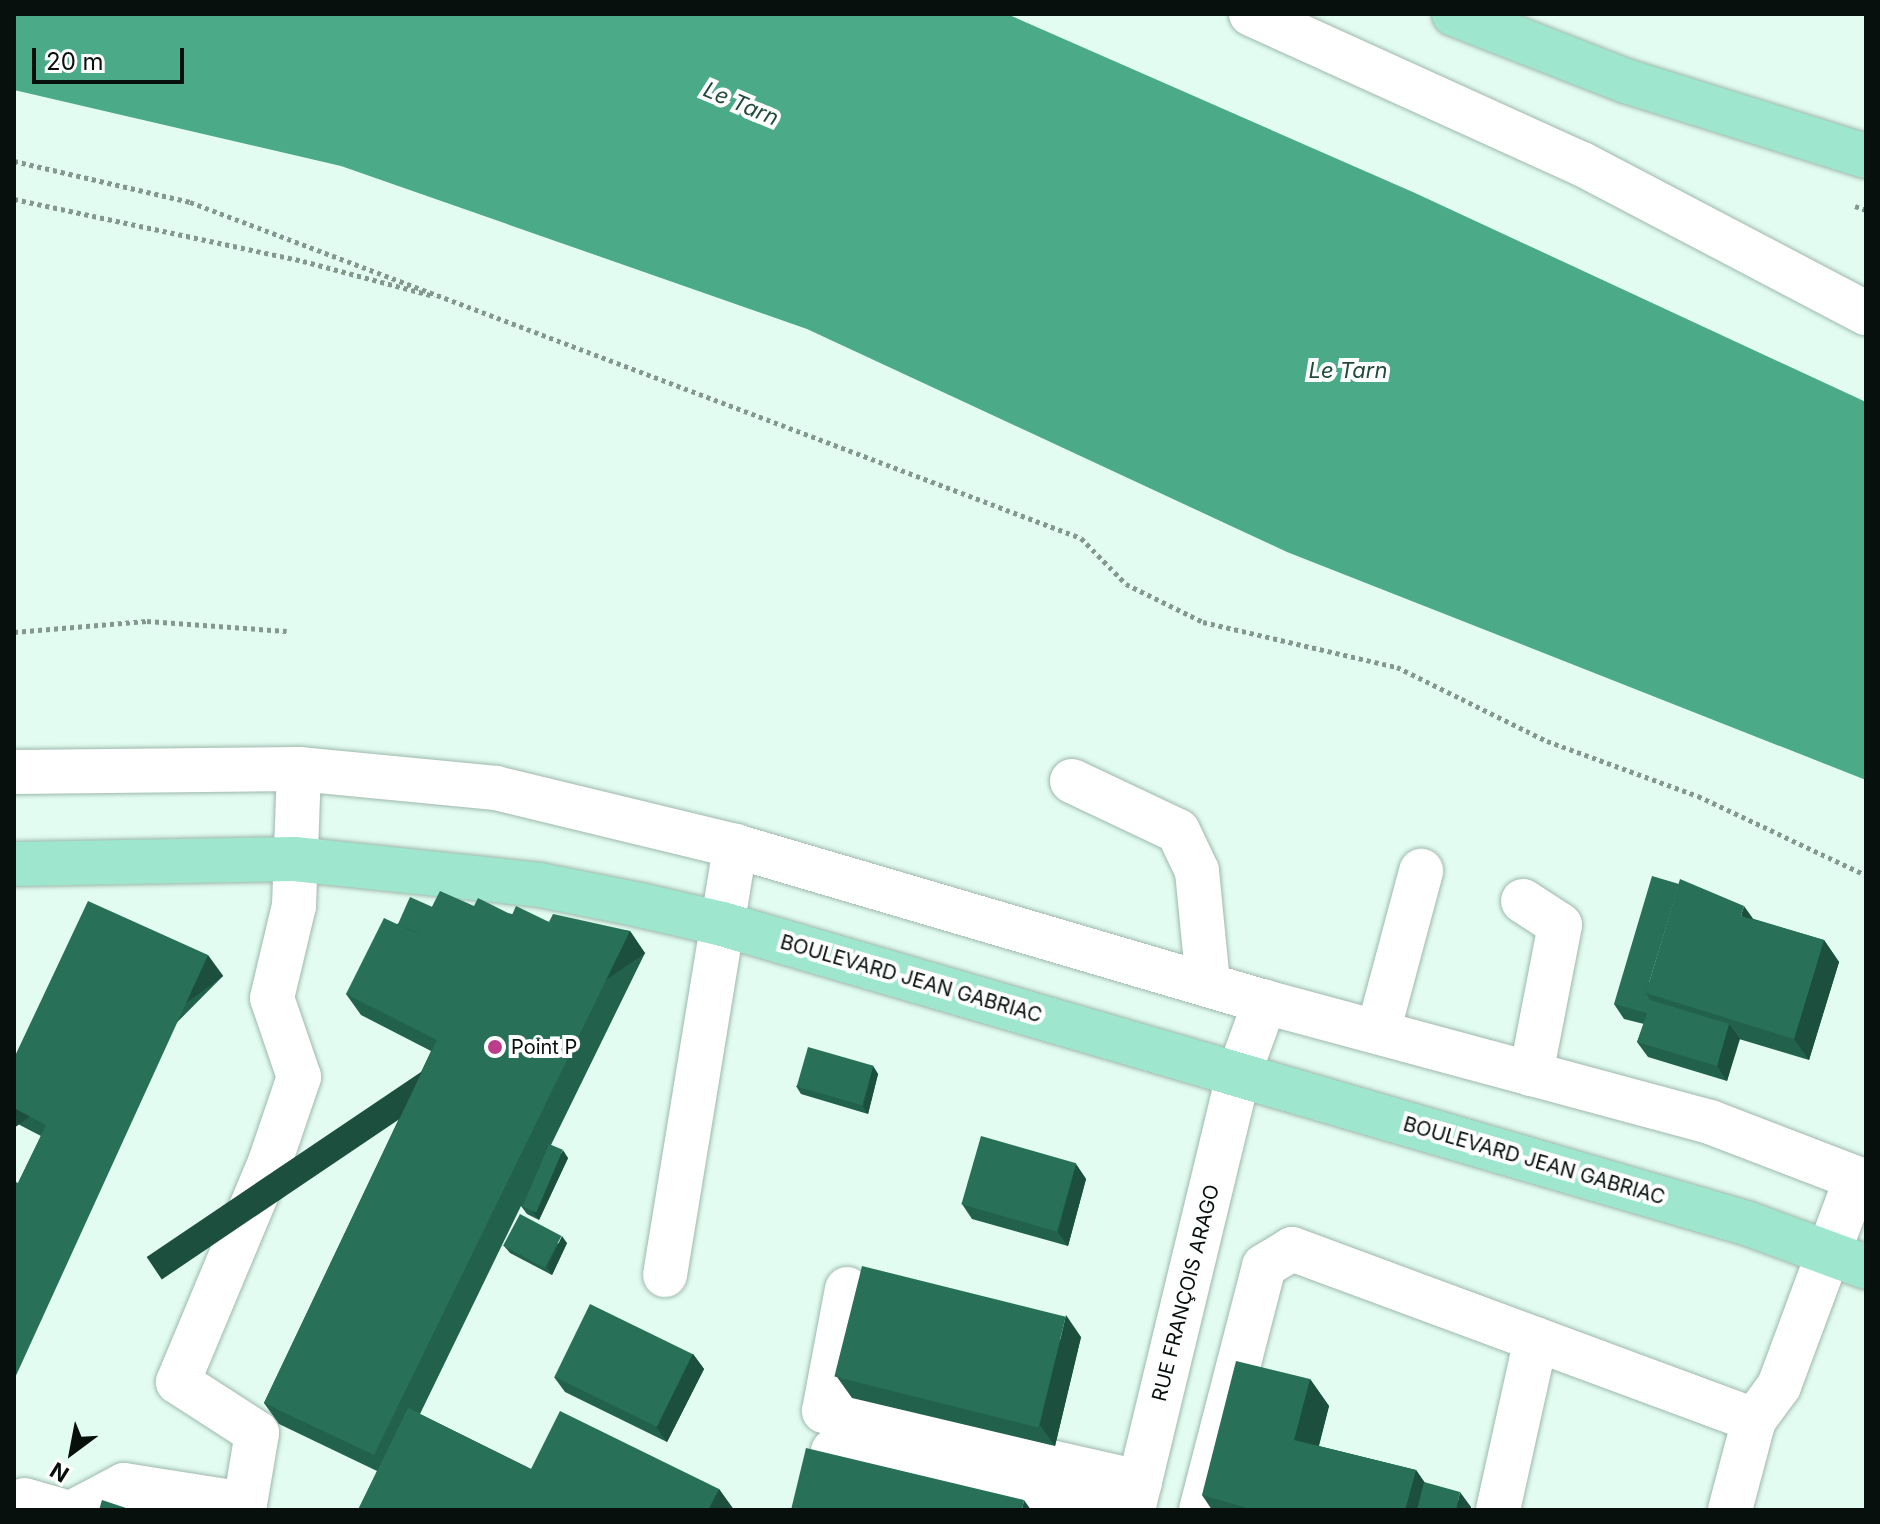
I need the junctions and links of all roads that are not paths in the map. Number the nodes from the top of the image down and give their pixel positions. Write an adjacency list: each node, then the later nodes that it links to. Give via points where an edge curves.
1 (1251, 14): 4 (street, via 1582,164)
2 (1454, 14): 3 (main road, via 1626,81)
3 (1866, 156)
4 (1866, 313)
5 (299, 769): 6 (street); 8 (street, via 496,788); 9 (street)
6 (14, 772)
7 (1072, 781): 14 (street, via 1178,831 1197,871)
8 (735, 846): 13 (street); 14 (street)
9 (294, 859): 10 (main road, BOULEVARD JEAN GABRIAC); 13 (main road, BOULEVARD JEAN GABRIAC, via 540,885); 27 (street, via 294,906 272,998 299,1077 270,1162 178,1382 257,1433 245,1504 124,1485)
10 (14, 864)
11 (1421, 871): 16 (street)
12 (1523, 901): 17 (street, via 1560,925)
13 (722, 924): 18 (main road, BOULEVARD JEAN GABRIAC); 21 (street)
14 (1208, 984): 15 (street)
15 (1265, 1002): 16 (street); 18 (street)
16 (1378, 1032): 17 (street)
17 (1531, 1074): 19 (street, via 1710,1122)
18 (1238, 1076): 20 (main road, BOULEVARD JEAN GABRIAC); 26 (street, RUE FRANÇOIS ARAGO)
19 (1861, 1180): 20 (street)
20 (1848, 1259): 24 (street, via 1779,1386)
21 (665, 1275)
22 (847, 1289): 26 (street, via 824,1411)
23 (1536, 1339): 24 (street); 28 (street, via 1292,1249 1264,1266); 29 (street)
24 (1754, 1420): 30 (street)
25 (833, 1451): 26 (street)
26 (1127, 1501)
27 (77, 1510)
28 (1201, 1510)
29 (1498, 1510)
30 (1730, 1510)

